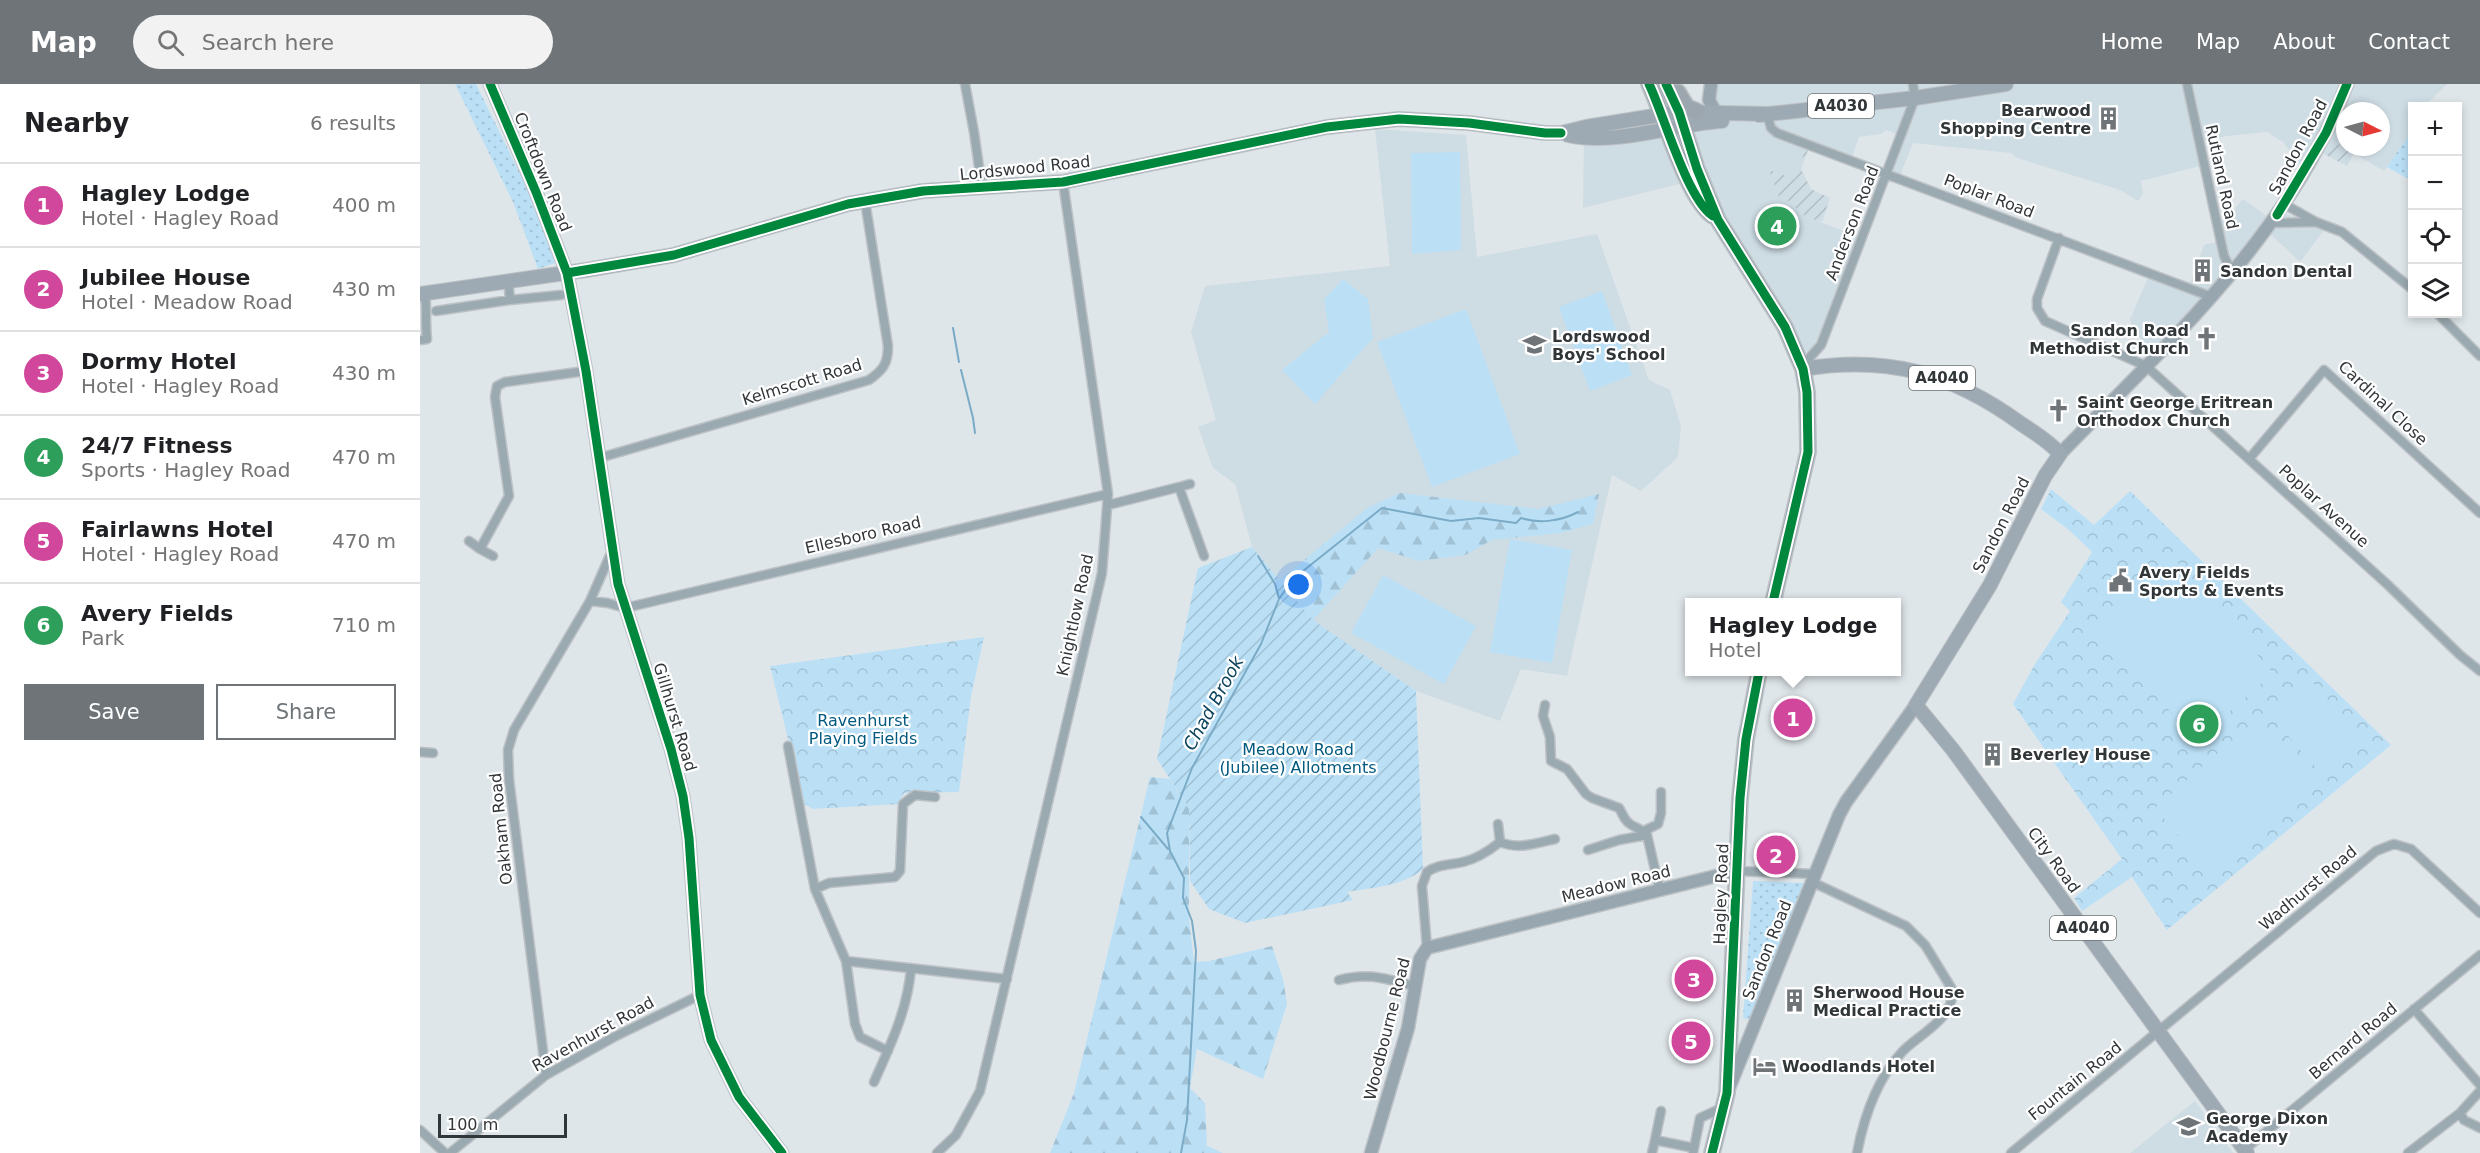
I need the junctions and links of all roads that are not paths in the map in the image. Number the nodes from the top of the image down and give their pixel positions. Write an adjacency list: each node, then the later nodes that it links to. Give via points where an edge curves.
1 (490, 84): 24 (street, Croftdown Road)
2 (964, 84): 18 (street)
3 (1649, 84): 15 (highway)
4 (1666, 84): 15 (highway)
5 (1675, 84): 12 (highway, via 1683,102)
6 (1711, 84): 13 (street, via 1709,100)
7 (1913, 84): 11 (street, Anderson Road)
8 (2006, 84): 11 (main road, A4030)
9 (2187, 84): 25 (street, Rutland Road, via 2224,256)
10 (2347, 84): 20 (street, Sandon Road, via 2326,132)
11 (1915, 99): 14 (main road, A4030); 16 (street, Anderson Road)
12 (1697, 111): 13 (main road, A4030); 15 (main road, A4030)
13 (1716, 113): 14 (main road, A4030)
14 (1767, 114): 15 (main road, A4030); 16 (street, Poplar Road, via 1777,133)
15 (1673, 119): 17 (main road, Lordswood Road, via 1561,133 1399,119 1327,126); 39 (highway, via 1692,185 1706,211 1718,219 1785,327)
16 (1887, 173): 23 (street, Poplar Road); 39 (street, Anderson Road, via 1821,345)
17 (1063, 182): 18 (main road, Lordswood Road); 46 (street, Knightlow Road)
18 (982, 188): 19 (main road, Lordswood Road, via 923,191)
19 (865, 201): 24 (main road, Lordswood Road, via 674,255); 42 (street, Kelmscott Road, via 888,346 888,361 881,372 869,380)
20 (2284, 204): 21 (street); 22 (street, Sandon Road)
21 (2316, 222): 22 (street); 26 (street, via 2342,232)
22 (2273, 223): 25 (street, Sandon Road)
23 (2059, 238): 31 (street, Poplar Road); 38 (street, Poplar Avenue, via 2037,299 2040,315 2045,321)
24 (567, 273): 27 (main road, Lordswood Road); 40 (street, Gillhurst Road)
25 (2233, 274): 31 (street, Sandon Road)
26 (2408, 286)
27 (452, 288): 29 (main road, Lordswood Road); 33 (street)
28 (509, 289): 32 (street)
29 (421, 293): 36 (street, via 428,318 427,339)
30 (561, 295): 32 (street, via 545,291)
31 (2212, 297): 38 (street, Sandon Road)
32 (510, 300): 33 (street)
33 (457, 308): 34 (street)
34 (436, 311)
35 (2442, 318): 37 (street)
36 (420, 340)
37 (2480, 356)
38 (2146, 366): 41 (street, Sandon Road); 43 (street, Poplar Avenue)
39 (1802, 367): 41 (main road, A4040, via 1873,364 1944,379 1986,400); 54 (highway, via 1807,392 1808,452)
40 (586, 371): 42 (street, Gillhurst Road); 50 (street, via 496,386 509,496)
41 (2060, 454): 60 (main road, Sandon Road, via 1990,585)
42 (599, 458): 51 (street, Gillhurst Road)
43 (2249, 459): 48 (street, Cardinal Close, via 2325,370); 57 (street, Poplar Avenue)
44 (1190, 484): 45 (street)
45 (1179, 487): 47 (street); 53 (street)
46 (1108, 494): 47 (street, Knightlow Road); 56 (street, Ellesboro Road)
47 (1108, 505): 80 (street, Knightlow Road, via 1102,573)
48 (2480, 513)
49 (469, 541): 50 (street)
50 (480, 549): 52 (street)
51 (612, 551): 55 (street, Oakham Road); 56 (street, Gillhurst Road)
52 (493, 556)
53 (1204, 556)
54 (1774, 598)
55 (590, 601): 56 (street); 89 (street, Oakham Road, via 514,729 508,750)
56 (625, 608): 83 (street, Gillhurst Road, via 683,796)
57 (2480, 671)
58 (1758, 676): 71 (highway, Hagley Road, via 1746,740)
59 (1545, 705): 67 (street, via 1551,761 1567,769 1586,794 1619,808 1630,824)
60 (1916, 705): 72 (street, Sandon Road, via 1846,802); 86 (main road, City Road / A4040)
61 (788, 746): 73 (street)
62 (420, 752): 63 (street)
63 (434, 753)
64 (1661, 792): 67 (street, via 1658,824)
65 (935, 797): 73 (street, via 915,795 903,804 900,871 895,877 829,883)
66 (1498, 824): 69 (street)
67 (1646, 833): 70 (street); 74 (street)
68 (1555, 839): 69 (street, via 1520,847)
69 (1500, 842): 76 (street, via 1464,862 1427,872 1422,886)
70 (1588, 850)
71 (1736, 871): 72 (street, Meadow Road); 74 (street, Meadow Road); 87 (highway, Hagley Road)
72 (1814, 878): 85 (street, Sandon Road); 108 (street, via 1906,926 1925,945 1952,989 1953,997 1944,1015 1902,1052 1885,1073 1862,1125)
73 (816, 890): 78 (street)
74 (1660, 891): 76 (street, Meadow Road)
75 (2480, 913): 86 (street, Wadhurst Road, via 2412,849 2394,844 2385,847)
76 (1427, 948): 82 (street, Woodbourne Road, via 1420,959)
77 (2480, 955): 84 (street, Bernard Road)
78 (846, 962): 79 (street); 88 (street, via 860,1037)
79 (911, 968): 80 (street); 88 (street, via 904,1008)
80 (1007, 979): 104 (street, Knightlow Road, via 980,1091 956,1134)
81 (1339, 980): 82 (street, via 1357,975 1377,976)
82 (1414, 986): 105 (street, Woodbourne Road, via 1408,1028)
83 (700, 995): 89 (street, Ravenhurst Road); 103 (street, Gillhurst Road, via 711,1040 728,1077 758,1125)
84 (2414, 1009): 91 (street); 100 (street, Bernard Road)
85 (1754, 1028): 87 (street); 93 (street, Sandon Road)
86 (2157, 1031): 100 (main road, City Road / A4040); 109 (street, Fountain Road)
87 (1731, 1044): 93 (highway, Hagley Road)
88 (888, 1051): 90 (street)
89 (546, 1075): 102 (street, Ravenhurst Road)
90 (874, 1082)
91 (2480, 1085)
92 (2480, 1091): 95 (street)
93 (1726, 1100): 99 (street, via 1700,1118); 107 (highway, Hagley Road)
94 (1661, 1111): 98 (street)
95 (2460, 1113): 96 (street, via 2464,1120); 110 (street)
96 (2480, 1128)
97 (420, 1130): 101 (street)
98 (1655, 1140): 99 (street); 106 (street)
99 (1693, 1151)
100 (2245, 1151)
101 (445, 1153)
102 (450, 1153)
103 (782, 1153)
104 (937, 1153)
105 (1371, 1153)
106 (1652, 1153)
107 (1712, 1153)
108 (1857, 1153)
109 (2011, 1153)
110 (2408, 1153)

